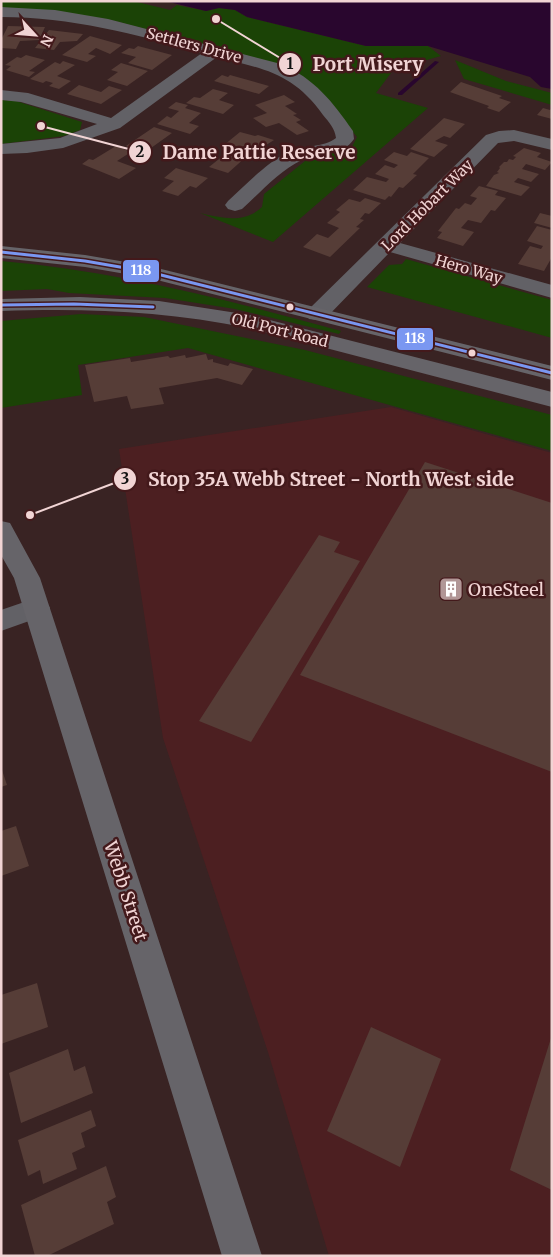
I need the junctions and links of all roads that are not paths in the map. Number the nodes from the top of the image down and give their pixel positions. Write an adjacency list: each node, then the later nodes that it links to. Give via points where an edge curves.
1 (1, 12): 2 (street, Settlers Drive, via 87,19 130,27)
2 (215, 51): 4 (street); 7 (street, Settlers Drive, via 260,62 308,86 344,131 345,139 338,146 302,153 286,161)
3 (1, 95): 4 (street)
4 (114, 124): 6 (street, via 63,143)
5 (552, 145): 8 (street, Lord Hobart Way, via 509,134 492,139)
6 (1, 149)
7 (235, 205)
8 (386, 246): 10 (street, Hero Way); 12 (street, Lord Hobart Way)
9 (1, 252): 12 (main road, Old Port Road, via 149,272)
10 (552, 292)
11 (1, 305): 14 (main road, Old Port Road, via 158,307 204,313)
12 (317, 314): 13 (main road, Old Port Road)
13 (552, 374)
14 (552, 400)
15 (1, 530): 16 (main road, Webb Street, via 27,578)
16 (36, 608): 17 (street); 18 (main road, Webb Street)
17 (1, 621)
18 (242, 1256)

